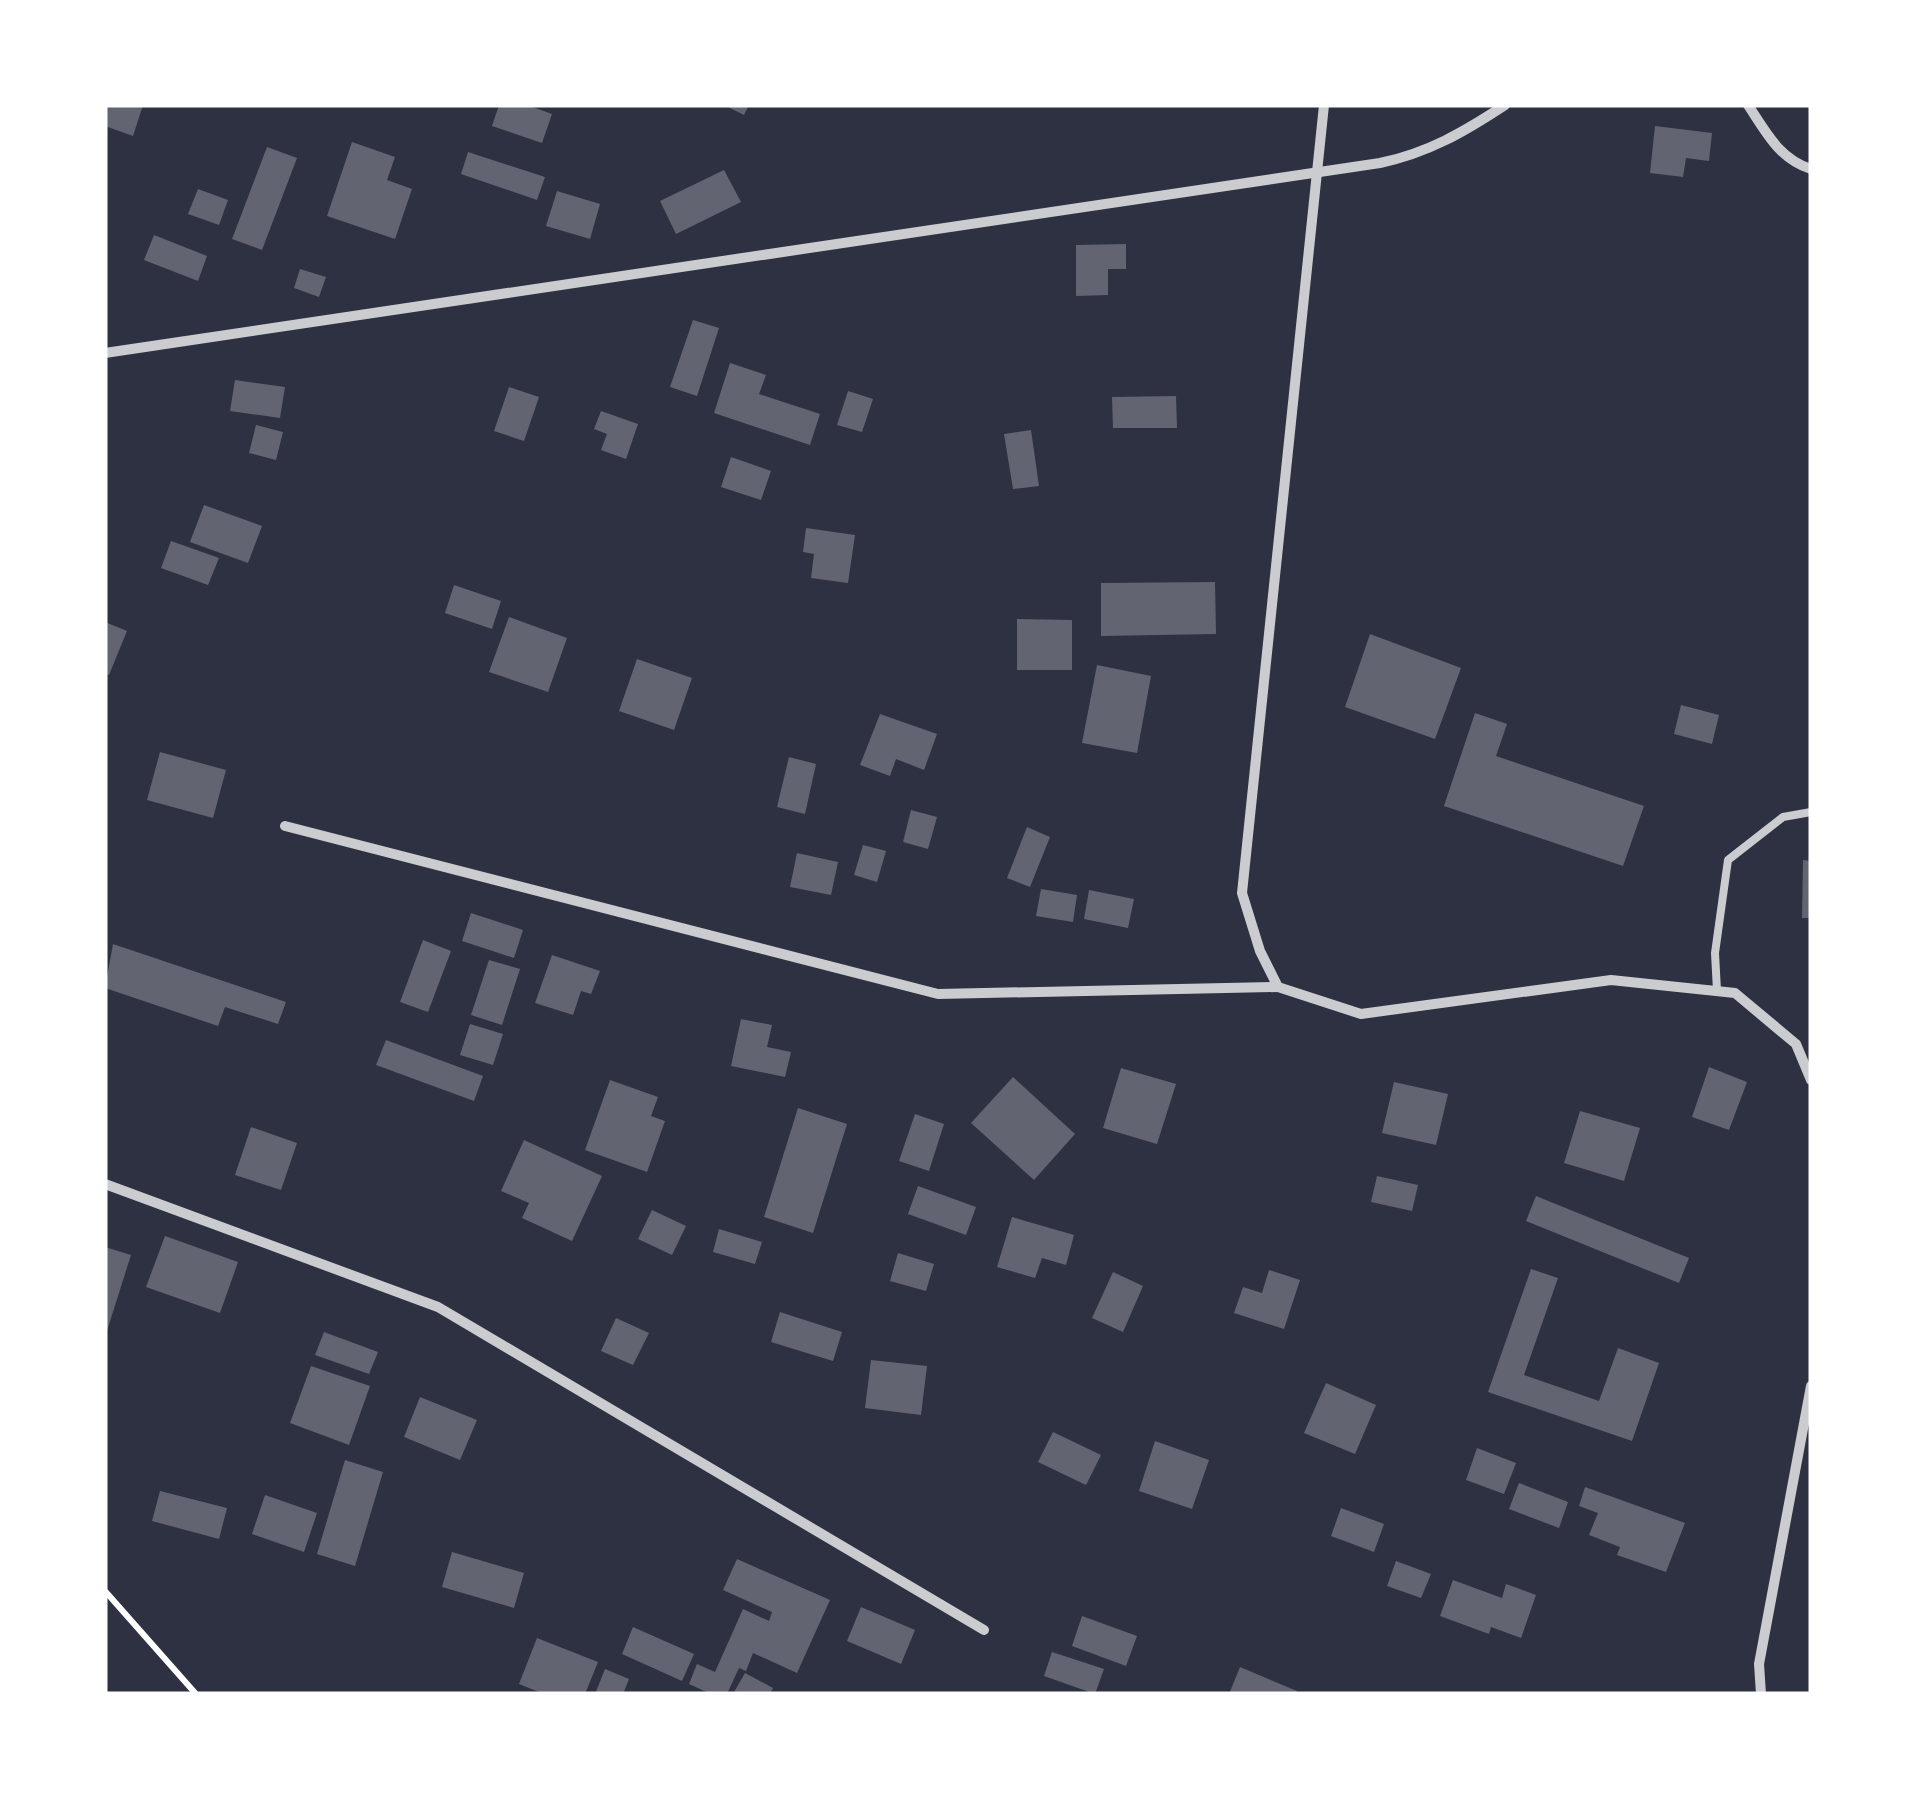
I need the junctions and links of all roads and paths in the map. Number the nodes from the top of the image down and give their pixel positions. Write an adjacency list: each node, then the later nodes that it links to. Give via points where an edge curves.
1 (1324, 105): 5 (street)
2 (1505, 105): 5 (street, via 1414,156)
3 (1748, 105): 4 (street, via 1776,147)
4 (1811, 169)
5 (1316, 172): 6 (street); 9 (street, via 1242,893)
6 (105, 353)
7 (1811, 812): 10 (lane, via 1782,817 1728,860)
8 (285, 826): 9 (street, via 938,994)
9 (1278, 987): 10 (street, via 1362,1014 1611,980)
10 (1717, 992): 11 (street, via 1735,993 1796,1044)
11 (1811, 1080)
12 (105, 1184): 15 (street, via 438,1307)
13 (1811, 1386): 17 (street, via 1759,1664)
14 (105, 1591): 16 (path)
15 (984, 1630)
16 (196, 1694)
17 (1761, 1694)

